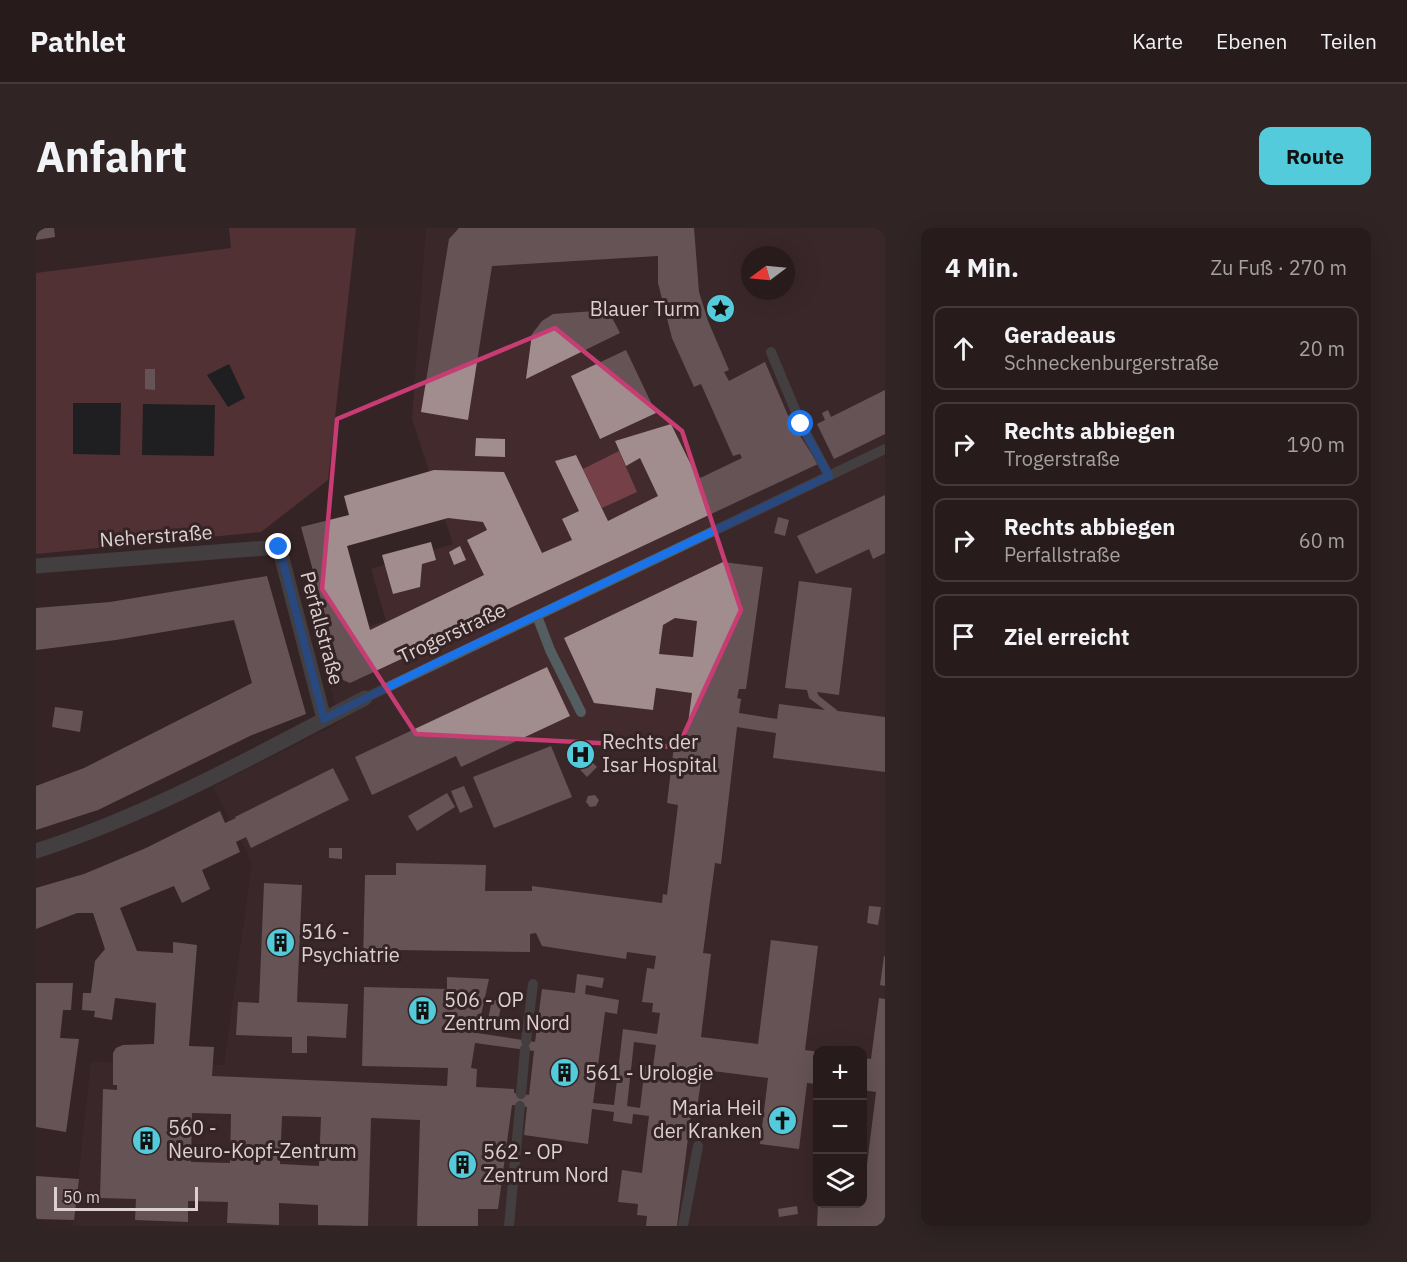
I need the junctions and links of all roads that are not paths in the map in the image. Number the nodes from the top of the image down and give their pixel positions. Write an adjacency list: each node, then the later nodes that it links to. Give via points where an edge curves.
1 (771, 352): 3 (lane, via 801,424)
2 (885, 449): 3 (lane, Trogerstraße)
3 (829, 476): 6 (lane, Trogerstraße)
4 (279, 547): 5 (street, Neherstraße); 9 (street, Perfallstraße)
5 (36, 566)
6 (537, 616): 7 (lane, Trogerstraße); 8 (lane)
7 (365, 698): 9 (street, Trogerstraße)
8 (581, 712)
9 (324, 719): 10 (street, Trogerstraße, via 178,795 73,840)
10 (36, 851)
11 (533, 984): 12 (lane)
12 (521, 1094)
13 (520, 1106): 15 (lane)
14 (698, 1146): 16 (lane)
15 (509, 1226)
16 (683, 1226)

